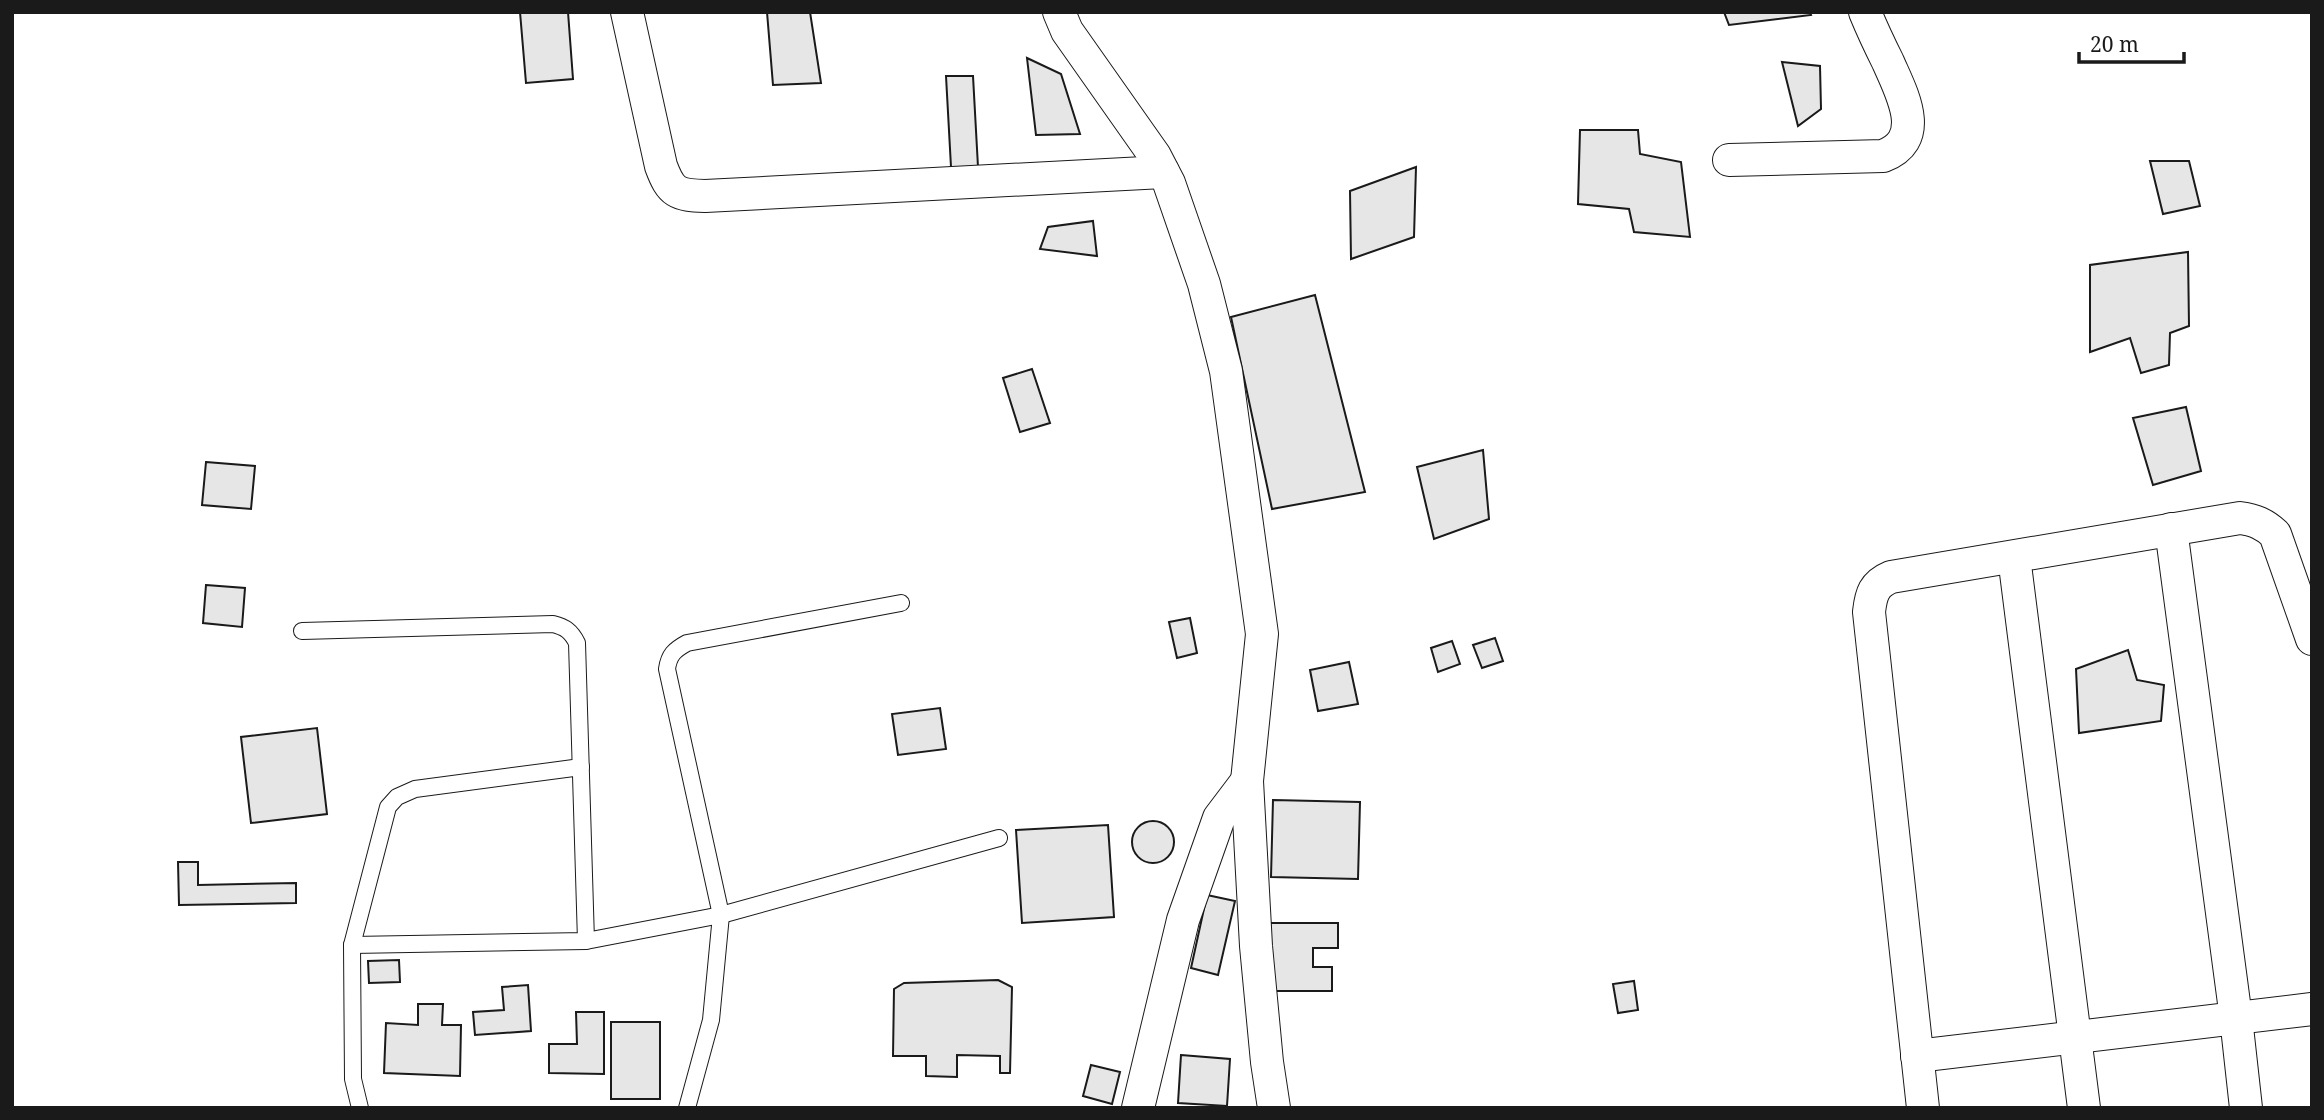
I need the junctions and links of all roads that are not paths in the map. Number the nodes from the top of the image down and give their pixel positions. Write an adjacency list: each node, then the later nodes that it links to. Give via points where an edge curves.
1 (627, 12): 5 (street, via 661,166 673,191 685,195)
2 (1059, 12): 5 (street, via 1067,31)
3 (1865, 12): 4 (street, via 1906,102 1908,126 1895,152)
4 (1729, 160)
5 (1163, 172): 12 (street, via 1204,284 1226,371 1234,427 1262,634)
6 (2171, 528): 7 (street); 10 (street, via 2240,518 2266,526 2275,534); 18 (street)
7 (2014, 557): 19 (street); 20 (street, via 1891,577 1881,581 1871,596 1869,612)
8 (901, 603): 14 (lane, via 687,643 668,660)
9 (302, 631): 11 (lane, via 565,627 577,643)
10 (2312, 639)
11 (581, 767): 15 (lane); 16 (lane, via 415,789 397,797 384,820)
12 (1247, 781): 23 (street, via 1219,818 1183,920); 24 (street, via 1256,946)
13 (999, 838): 14 (lane)
14 (720, 915): 15 (lane); 22 (lane, via 711,1020)
15 (586, 941): 16 (lane)
16 (352, 945): 21 (lane, via 353,1079)
17 (2312, 1009): 18 (street)
18 (2236, 1018): 19 (street); 27 (street)
19 (2076, 1037): 20 (street); 26 (street)
20 (1917, 1056): 25 (street)
21 (360, 1108)
22 (687, 1108)
23 (1138, 1108)
24 (1274, 1108)
25 (1923, 1108)
26 (2084, 1108)
27 (2246, 1108)

